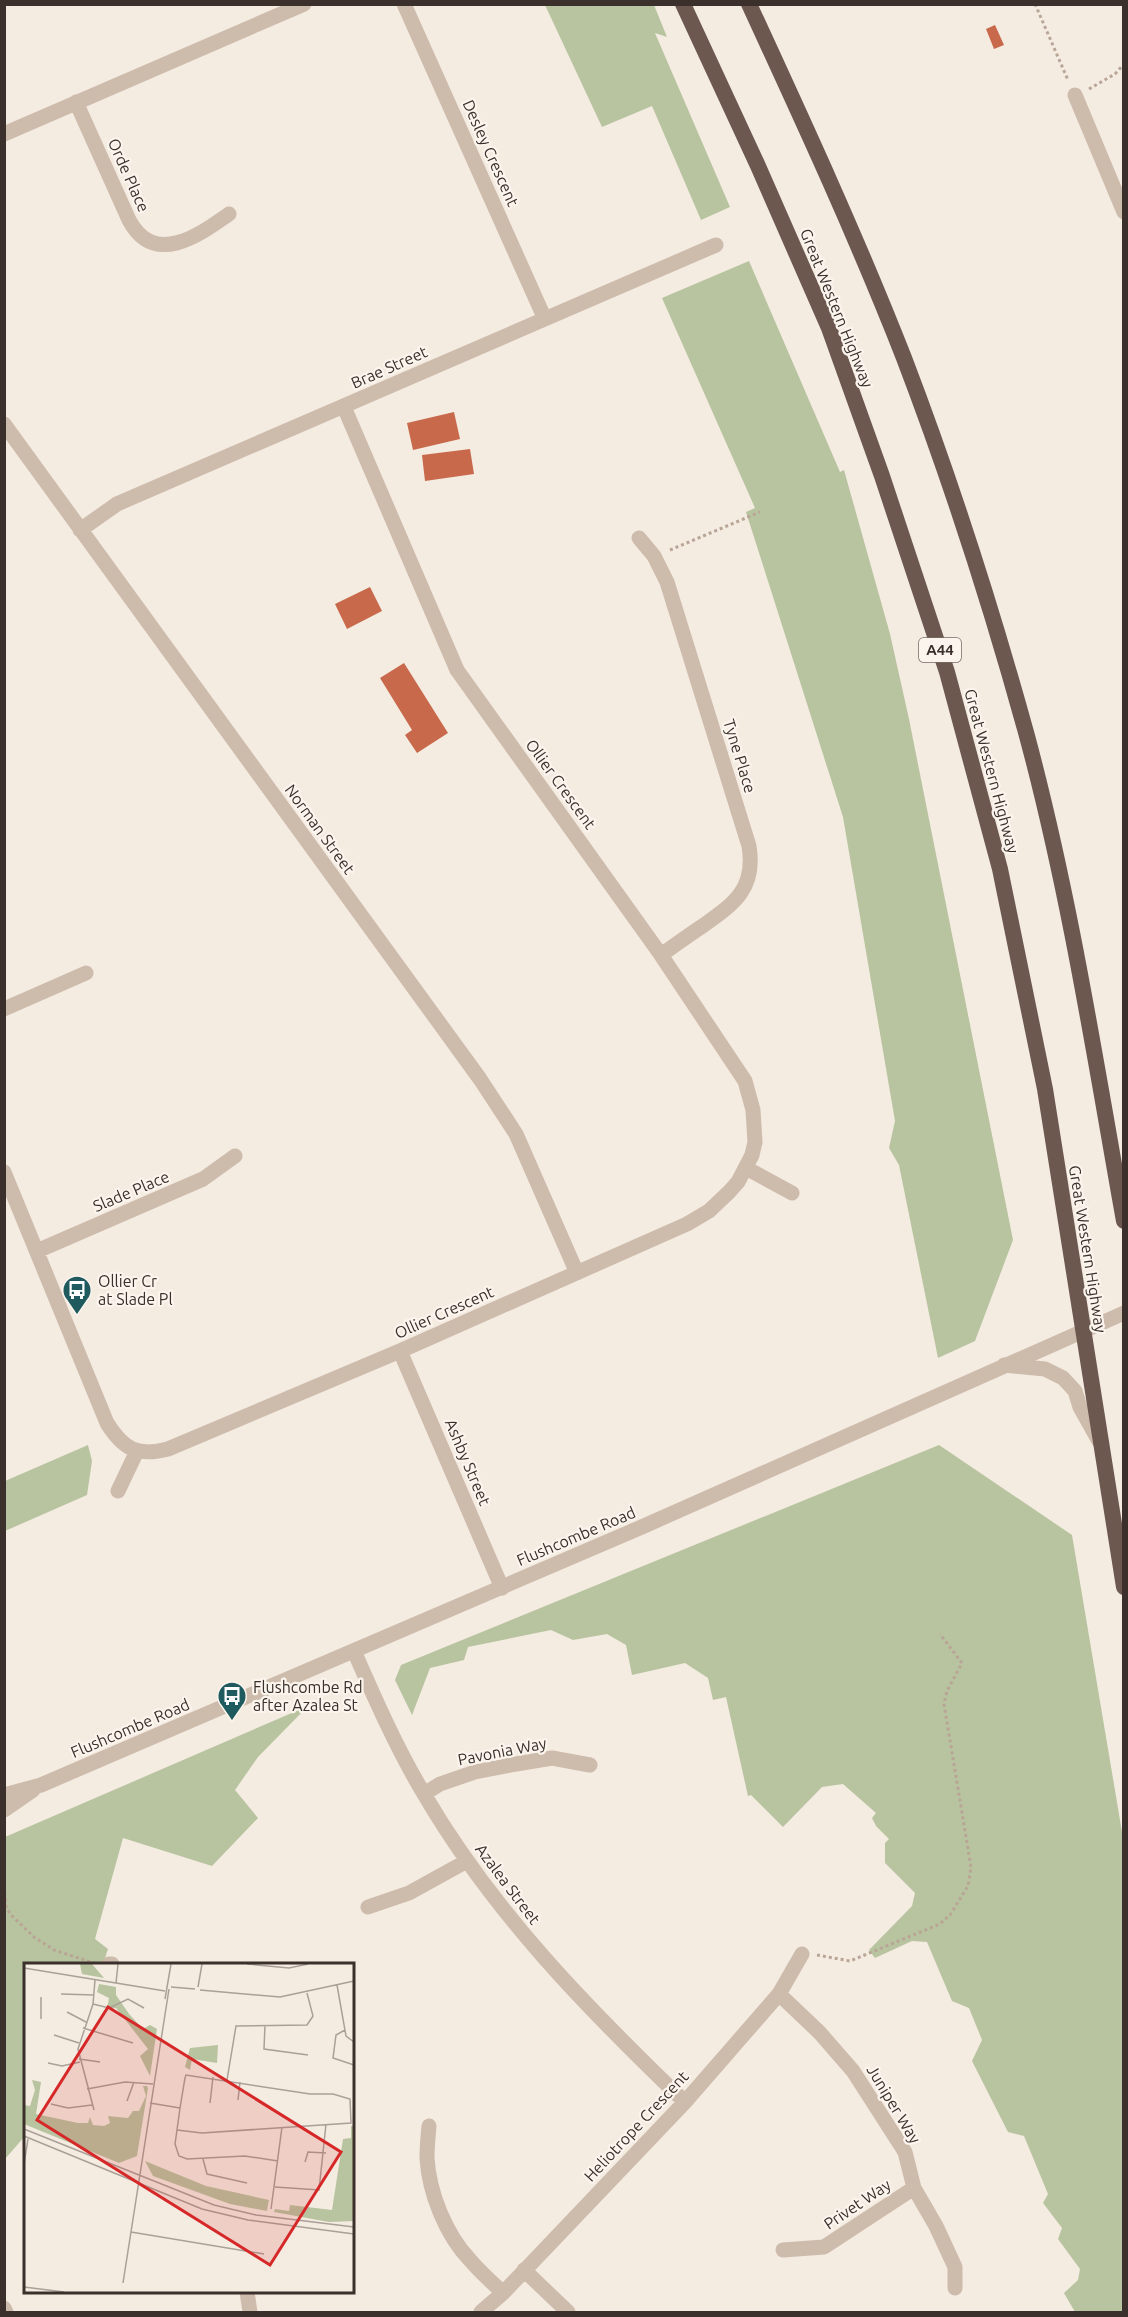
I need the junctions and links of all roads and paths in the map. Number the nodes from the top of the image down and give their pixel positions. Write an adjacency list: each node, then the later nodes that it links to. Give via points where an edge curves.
1 (304, 4): 8 (street)
2 (404, 4): 13 (street, Desley Crescent)
3 (683, 4): 31 (highway, Great Western Highway / A44, via 829,328 947,672 1003,880 1045,1089)
4 (749, 4): 27 (highway, via 900,347 965,532 1027,737 1077,950)
5 (1035, 4): 7 (path)
6 (1124, 64): 7 (path, via 1097,86)
7 (1075, 94): 10 (street)
8 (76, 102): 9 (street); 11 (street, Orde Place, via 129,220 143,238 162,244 184,242)
9 (4, 134)
10 (1124, 212)
11 (230, 214)
12 (716, 245): 13 (street, Brae Street)
13 (544, 317): 14 (street, Brae Street)
14 (344, 407): 17 (street, Brae Street, via 117,504); 20 (street, Ollier Crescent, via 458,670)
15 (4, 424): 17 (street, Norman Street)
16 (760, 512): 19 (path)
17 (80, 530): 29 (street, Norman Street, via 480,1079 516,1134)
18 (639, 538): 19 (street, Tyne Place)
19 (654, 556): 20 (street, Tyne Place, via 667,582 752,860 748,881 735,901)
20 (661, 955): 24 (street, Ollier Crescent, via 745,1081 753,1110 755,1142)
21 (86, 973): 22 (street)
22 (4, 1009)
23 (235, 1156): 28 (street, Slade Place, via 203,1179)
24 (746, 1168): 26 (street); 29 (street, Ollier Crescent, via 729,1192 698,1218)
25 (4, 1172): 28 (street)
26 (792, 1193)
27 (1124, 1221)
28 (37, 1251): 35 (street, via 107,1423 122,1443)
29 (577, 1273): 32 (street, Ollier Crescent)
30 (1124, 1313): 31 (street, Flushcombe Road)
31 (1082, 1331): 33 (street, Flushcombe Road); 34 (highway, Great Western Highway / A44)
32 (400, 1351): 35 (street, Ollier Crescent, via 168,1449); 38 (street, Ashby Street)
33 (1004, 1365): 34 (street, via 1045,1369 1063,1378 1075,1391); 38 (street, Flushcombe Road)
34 (1100, 1443): 37 (highway, Great Western Highway / A44)
35 (137, 1451): 36 (street)
36 (118, 1491)
37 (1124, 1587)
38 (502, 1588): 40 (street, Flushcombe Road)
39 (940, 1634): 49 (path, via 962,1663 944,1704 970,1867 968,1886 950,1915 929,1930 850,1961)
40 (354, 1651): 42 (street, Flushcombe Road); 43 (street, Azalea Street)
41 (590, 1765): 43 (street, Pavonia Way, via 552,1758 516,1764 475,1772)
42 (41, 1785): 44 (street, Flushcombe Road); 45 (street, Flushcombe Road)
43 (423, 1794): 46 (street, Azalea Street)
44 (4, 1795)
45 (4, 1810)
46 (467, 1861): 48 (street, via 409,1893); 52 (street, Azalea Street, via 543,1959 604,2025)
47 (4, 1887): 50 (path, via 10,1914 34,1937 54,1950)
48 (368, 1907)
49 (802, 1954): 51 (street, Heliotrope Crescent)
50 (91, 1963)
51 (778, 1994): 52 (street, Heliotrope Crescent); 54 (street, Juniper Way, via 853,2071 905,2152)
52 (685, 2102): 56 (street, Heliotrope Crescent)
53 (429, 2126): 59 (street, via 427,2158 440,2212 468,2259)
54 (914, 2187): 55 (street, Privet Way, via 824,2247); 57 (street, Juniper Way, via 955,2267)
55 (783, 2250)
56 (524, 2270): 59 (street, Heliotrope Crescent); 64 (street)
57 (955, 2288)
58 (247, 2293): 62 (street)
59 (503, 2293): 63 (street, Heliotrope Crescent)
60 (4, 2308): 61 (street)
61 (6, 2313)
62 (250, 2313)
63 (481, 2313)
64 (568, 2313)

